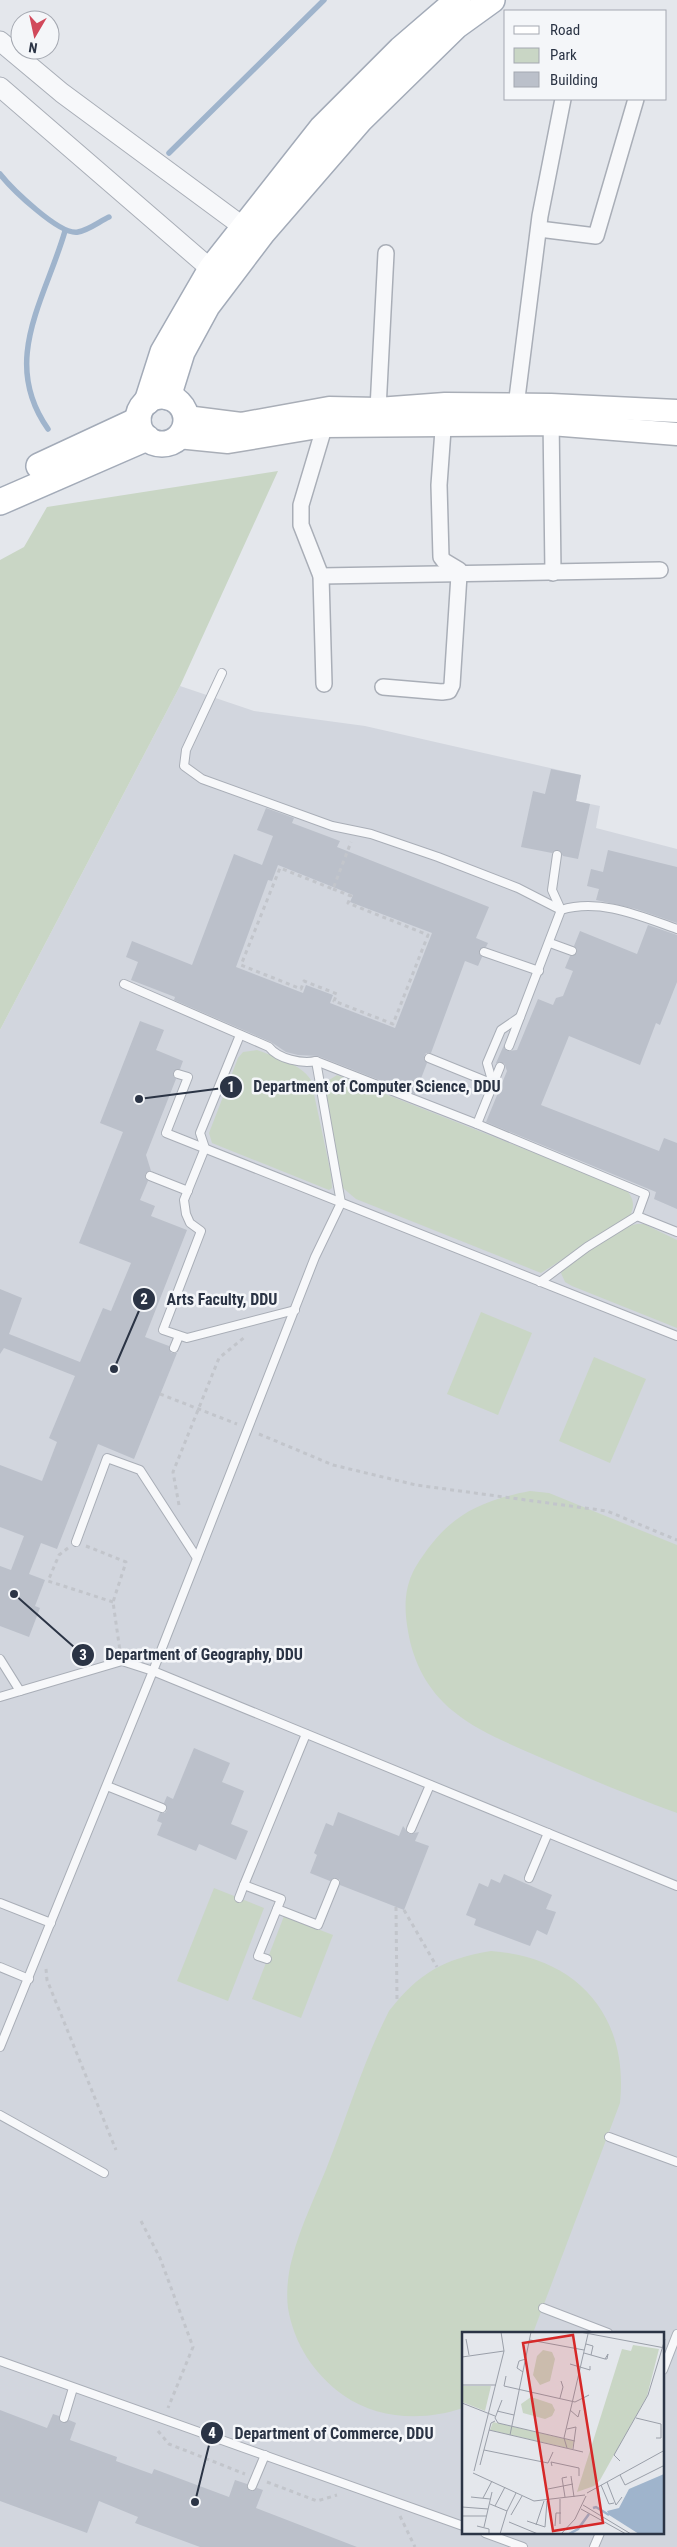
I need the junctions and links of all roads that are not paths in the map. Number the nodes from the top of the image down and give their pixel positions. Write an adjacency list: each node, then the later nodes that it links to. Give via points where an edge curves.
1 (458, 0): 8 (main road, via 413,38 322,128)
2 (492, 0): 8 (main road, via 456,26)
3 (0, 41): 8 (street, via 62,93)
4 (0, 87): 10 (street)
5 (563, 100): 7 (street)
6 (636, 100): 7 (street, via 596,236)
7 (539, 228): 11 (street)
8 (251, 233): 10 (main road)
9 (386, 253): 12 (street)
10 (218, 275): 14 (main road, via 207,306)
11 (516, 406): 15 (main road); 16 (main road)
12 (378, 409): 15 (main road); 17 (main road)
13 (677, 411): 16 (main road)
14 (150, 414): 18 (main road, via 179,404); 18 (main road, via 158,443 165,444); 20 (main road); 21 (main road)
15 (444, 415): 16 (main road); 17 (main road); 24 (street, via 439,485 441,557 447,564 455,566)
16 (551, 415): 19 (main road); 23 (street)
17 (327, 417): 18 (main road); 25 (street, via 300,518)
18 (182, 427)
19 (677, 434)
20 (0, 484)
21 (0, 502)
22 (660, 570): 23 (street)
23 (553, 572): 24 (street)
24 (459, 575): 25 (street); 28 (street, via 449,691)
25 (321, 576): 27 (street)
26 (222, 673): 30 (lane, via 186,750 184,766 202,779 332,826 371,834 438,857 518,888)
27 (324, 684)
28 (383, 687)
29 (557, 855): 30 (lane, via 552,890)
30 (561, 910): 31 (lane, via 577,905 600,906 640,914); 32 (lane)
31 (677, 929)
32 (550, 943): 33 (lane); 35 (lane)
33 (572, 951)
34 (484, 952): 35 (lane)
35 (539, 971): 37 (lane)
36 (124, 984): 38 (lane)
37 (520, 1017): 39 (lane); 44 (lane, via 501,1030 487,1063)
38 (240, 1035): 41 (lane, via 304,1063); 46 (lane, via 200,1133)
39 (508, 1046)
40 (429, 1058): 44 (lane)
41 (316, 1061): 45 (lane); 49 (lane)
42 (500, 1068): 44 (lane)
43 (178, 1074): 46 (lane, via 188,1077 166,1134)
44 (493, 1084): 45 (lane)
45 (477, 1124): 50 (lane, via 646,1194)
46 (205, 1148): 48 (lane); 49 (lane)
47 (150, 1176): 48 (lane)
48 (188, 1191): 54 (lane, via 184,1200 186,1214 190,1223 201,1231 163,1330)
49 (341, 1203): 52 (lane); 53 (lane, via 315,1257)
50 (637, 1216): 51 (lane); 52 (lane, via 587,1246)
51 (677, 1231)
52 (540, 1282): 55 (lane)
53 (295, 1310): 54 (lane, via 186,1338); 60 (lane)
54 (179, 1336): 56 (lane)
55 (677, 1336)
56 (174, 1348)
57 (130, 1457): 58 (lane)
58 (127, 1465): 59 (lane, via 107,1458); 60 (lane, via 140,1470)
59 (76, 1542)
60 (197, 1558): 62 (lane)
61 (0, 1659): 63 (lane)
62 (153, 1671): 63 (lane, via 122,1661); 65 (lane); 67 (lane)
63 (20, 1691): 64 (lane)
64 (0, 1697)
65 (306, 1734): 66 (lane); 73 (lane)
66 (430, 1785): 69 (lane); 70 (lane)
67 (107, 1786): 68 (lane); 78 (lane)
68 (162, 1808)
69 (411, 1829)
70 (548, 1833): 71 (lane); 74 (lane)
71 (529, 1878)
72 (335, 1883): 77 (lane, via 318,1927)
73 (244, 1885): 75 (lane); 77 (lane, via 281,1899)
74 (677, 1886)
75 (239, 1898)
76 (0, 1903): 78 (lane)
77 (277, 1909): 79 (lane, via 258,1956)
78 (52, 1923): 81 (lane)
79 (267, 1959)
80 (0, 1967): 81 (lane)
81 (29, 1978): 82 (lane)
82 (0, 2047)
83 (0, 2115): 86 (lane)
84 (609, 2137): 85 (lane)
85 (677, 2162)
86 (104, 2173)
87 (542, 2308): 88 (lane)
88 (605, 2332)
89 (677, 2334): 90 (lane)
90 (666, 2356)
91 (0, 2361): 92 (lane)
92 (73, 2388): 93 (lane); 94 (lane)
93 (64, 2418)
94 (265, 2455): 95 (lane); 96 (lane)
95 (252, 2486)
96 (462, 2526)
97 (488, 2534): 99 (lane)
98 (600, 2534): 100 (lane)
99 (523, 2547)
100 (594, 2547)

